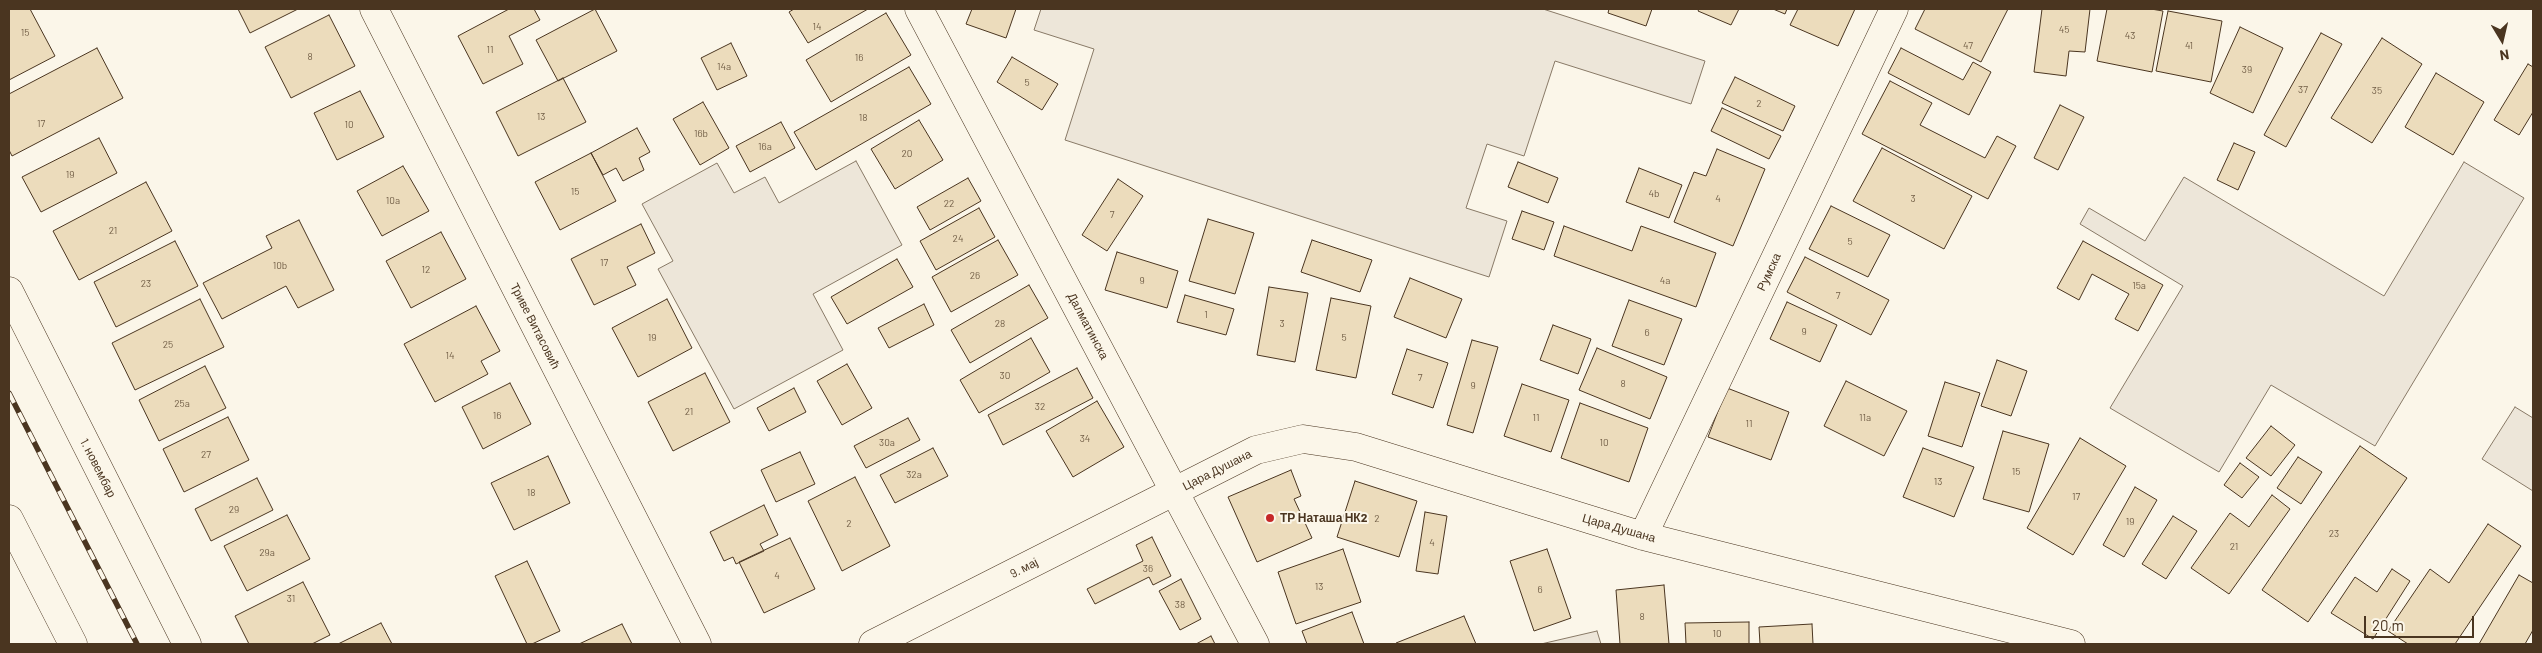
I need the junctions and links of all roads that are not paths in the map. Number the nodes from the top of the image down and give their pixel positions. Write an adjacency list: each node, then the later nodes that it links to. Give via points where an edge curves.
1 (374, 9): 10 (street, Триве Витасовић)
2 (919, 9): 5 (street, Далматинска)
3 (1894, 9): 7 (street, Румска)
4 (9, 291): 9 (street, 1. новембар)
5 (1175, 492): 7 (street, Цара Душана, via 1256,450 1303,439 1356,447); 11 (street, 9. мај); 12 (street, Далматинска)
6 (9, 519): 8 (street)
7 (1643, 536): 13 (street, Цара Душана)
8 (74, 644)
9 (187, 644)
10 (696, 644)
11 (873, 644)
12 (1255, 644)
13 (2071, 644)

